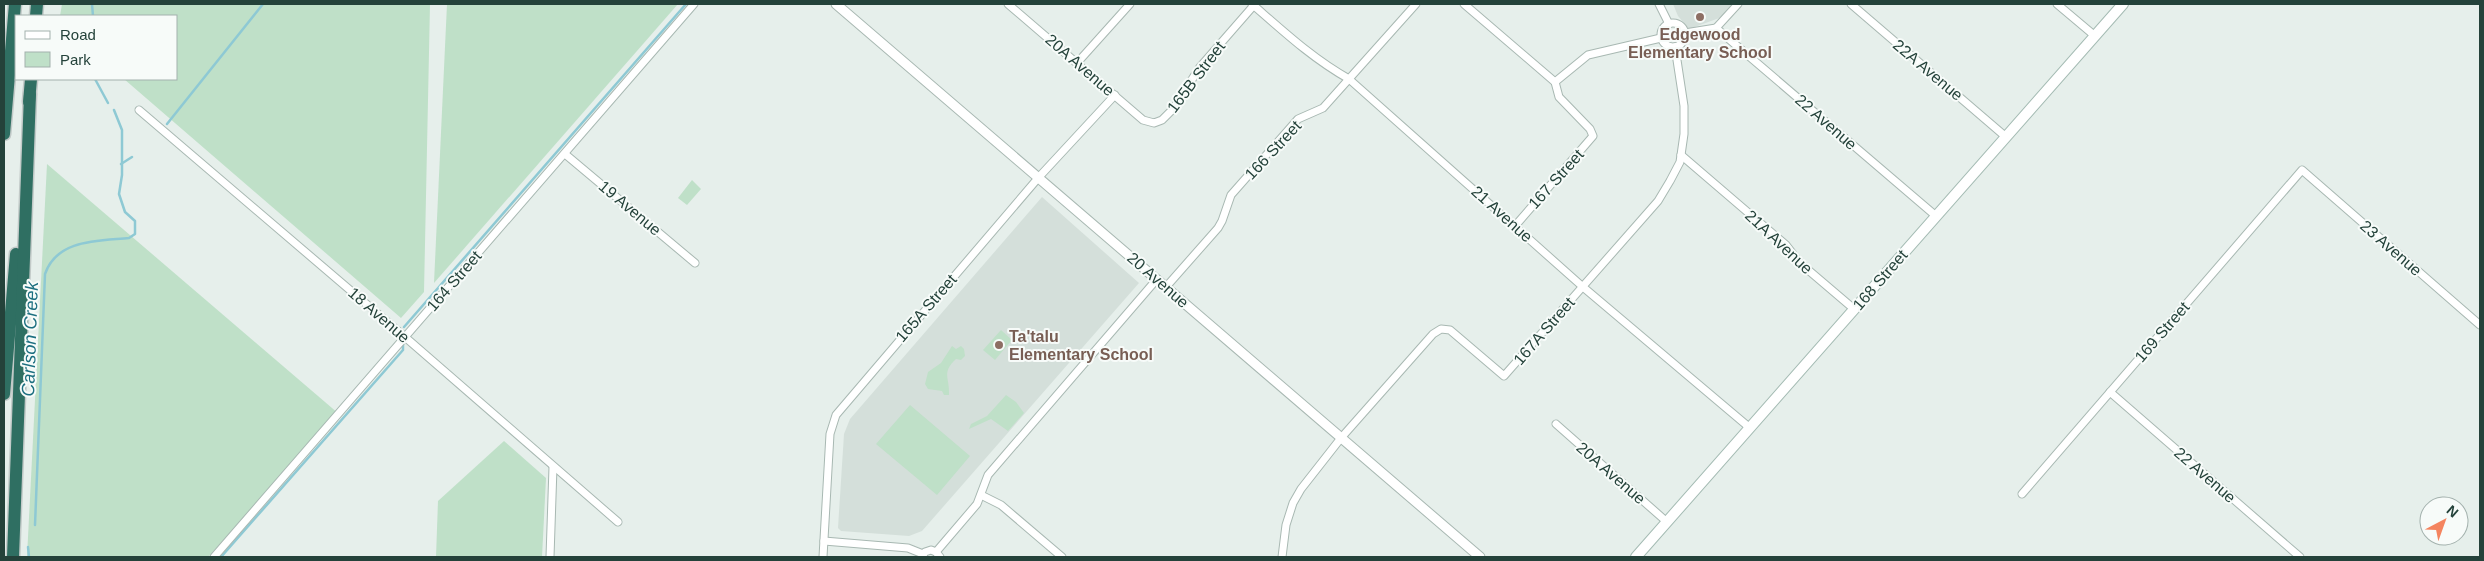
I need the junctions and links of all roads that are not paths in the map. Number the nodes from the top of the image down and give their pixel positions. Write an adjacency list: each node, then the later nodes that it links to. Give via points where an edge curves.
1 (15, 4): 28 (highway)
2 (694, 4): 30 (street, 164 Street)
3 (836, 4): 33 (street, 20 Avenue)
4 (1008, 4): 20 (street, 20A Avenue)
5 (1130, 4): 20 (street)
6 (1253, 4): 21 (street, 21 Avenue, via 1321,62); 27 (street, 165B Street, via 1200,67 1173,109)
7 (1416, 4): 21 (street, 166 Street)
8 (1464, 4): 23 (street)
9 (1660, 4): 14 (street)
10 (1738, 4): 15 (street)
11 (1851, 4): 29 (street, 22A Avenue)
12 (2057, 4): 17 (street)
13 (2124, 4): 17 (main road, 168 Street)
14 (1669, 24): 16 (street, via 1677,24); 18 (street, via 1662,31)
15 (1716, 28): 16 (street); 34 (street, 22 Avenue)
16 (1685, 33): 19 (street, via 1684,41)
17 (2094, 36): 29 (main road, 168 Street)
18 (1661, 38): 19 (street, via 1668,46); 23 (street, via 1588,55)
19 (1675, 47): 31 (street, 167A Street, via 1684,106)
20 (1077, 63): 25 (street, 20A Avenue)
21 (1349, 79): 35 (street, 21 Avenue); 38 (street, 166 Street, via 1323,108 1298,119 1230,195 1218,228)
22 (31, 80): 24 (highway)
23 (1555, 82): 35 (street, 167 Street, via 1559,97 1593,136)
24 (30, 94): 44 (highway); 56 (highway)
25 (1114, 95): 27 (street, 20A Avenue, via 1143,120); 33 (street, 165A Street)
26 (139, 110): 42 (street, 18 Avenue)
27 (1154, 123)
28 (4, 134)
29 (2006, 136): 34 (main road, 168 Street)
30 (565, 154): 36 (street, 19 Avenue); 42 (street, 164 Street)
31 (1681, 155): 39 (street, 167A Street, via 1658,201); 40 (street, 21A Avenue, via 1786,244 1800,263)
32 (2302, 170): 41 (street, 23 Avenue); 43 (street, 169 Street)
33 (1038, 177): 37 (street, 20 Avenue); 53 (street, 165A Street, via 836,414 830,434)
34 (1936, 216): 40 (main road, 168 Street)
35 (1515, 226): 39 (street, 21 Avenue)
36 (695, 263)
37 (1157, 279): 38 (street, 20 Avenue); 50 (street, via 988,475)
38 (1166, 287): 47 (street, 20 Avenue)
39 (1583, 287): 46 (street, 21 Avenue); 47 (street, 167A Street, via 1504,376 1450,330 1441,329 1433,334)
40 (1854, 309): 46 (main road, 168 Street)
41 (2480, 325)
42 (405, 337): 48 (street, 18 Avenue); 57 (street, 164 Street)
43 (2110, 392): 49 (street, 169 Street); 64 (street, 22 Avenue)
44 (4, 394)
45 (1556, 424): 52 (street, 20A Avenue)
46 (1750, 428): 52 (main road, 168 Street)
47 (1341, 438): 61 (street, via 1293,502); 62 (street, 20 Avenue)
48 (554, 467): 51 (street, 18 Avenue); 58 (street)
49 (2022, 494)
50 (981, 496): 54 (street); 60 (street, via 1002,505)
51 (618, 522)
52 (1667, 522): 63 (main road, 168 Street)
53 (824, 541): 55 (street, via 908,548); 59 (street, 165A Street)
54 (938, 555): 55 (street, via 931,550)
55 (922, 556)
56 (13, 557)
57 (214, 557)
58 (550, 557)
59 (823, 557)
60 (1062, 557)
61 (1282, 557)
62 (1480, 557)
63 (1636, 557)
64 (2300, 557)

